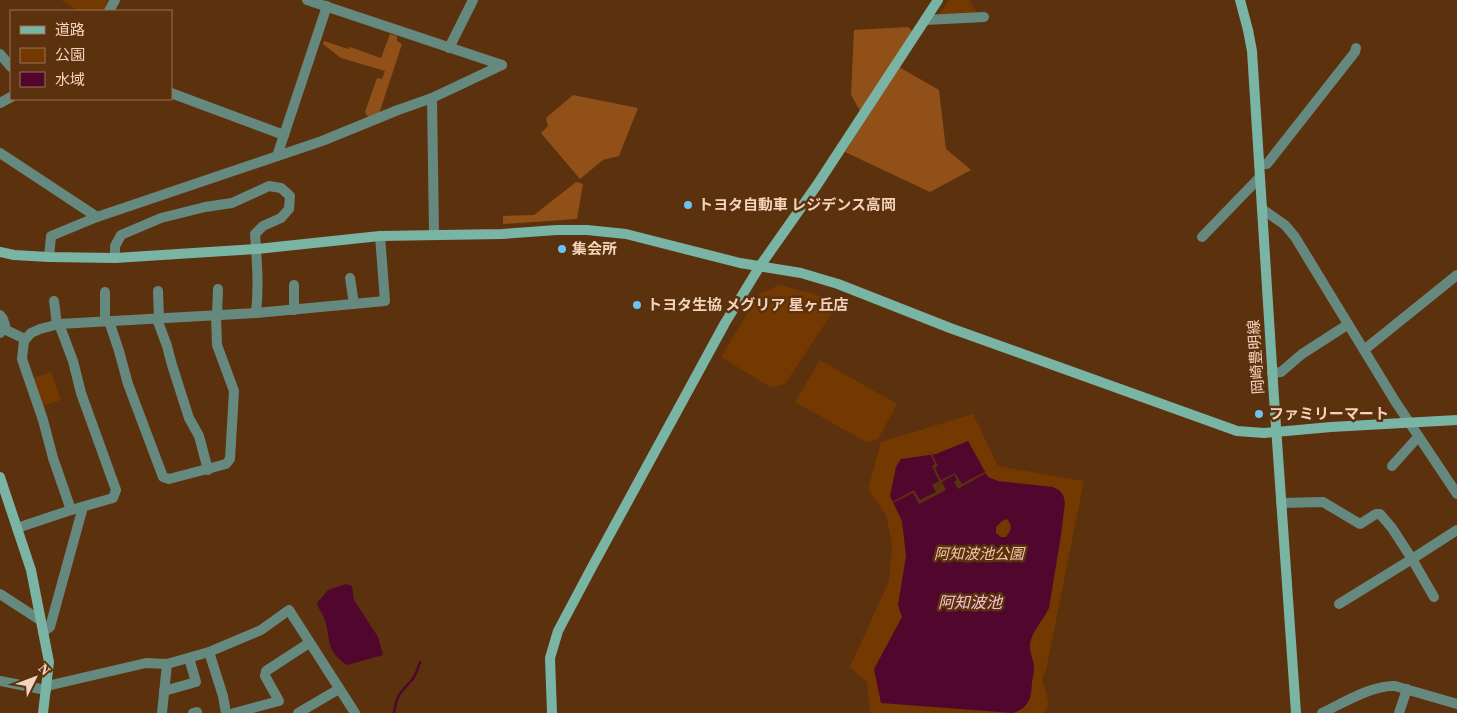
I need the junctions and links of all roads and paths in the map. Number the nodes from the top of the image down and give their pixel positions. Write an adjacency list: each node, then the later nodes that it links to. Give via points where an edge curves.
1 (306, 0): 5 (street)
2 (473, 0): 8 (street)
3 (938, 0): 7 (street)
4 (1240, 0): 17 (street, 岡崎豊明線, via 1252,51)
5 (327, 6): 8 (street); 14 (street)
6 (984, 17): 7 (street)
7 (925, 20): 28 (street)
8 (449, 48): 13 (street, via 502,65)
9 (1356, 48): 17 (street, via 1267,164)
10 (0, 54): 11 (street)
11 (10, 66)
12 (172, 93): 14 (street)
13 (432, 98): 16 (street); 21 (street)
14 (284, 135): 16 (street)
15 (0, 153): 20 (street)
16 (277, 156): 20 (street)
17 (1259, 164): 18 (street, 岡崎豊明線)
18 (1260, 176): 19 (street, 岡崎豊明線); 23 (street)
19 (1262, 209): 44 (street, via 1285,225 1295,237); 48 (street, 岡崎豊明線)
20 (97, 217): 26 (street, via 50,236)
21 (434, 234): 22 (street); 28 (street, via 588,230 626,234)
22 (380, 236): 24 (street); 36 (street, via 385,302)
23 (1202, 237)
24 (257, 249): 27 (street); 27 (street, via 255,234 263,226 281,218 289,209 290,196 281,188 269,186 232,203 161,218 121,235 115,246); 38 (street)
25 (0, 252): 26 (street)
26 (49, 257): 27 (street)
27 (115, 258)
28 (760, 266): 51 (street, via 838,284 950,328 1237,431); 84 (street, via 720,332 558,631 550,658)
29 (1457, 276): 47 (street)
30 (350, 278): 36 (street)
31 (294, 285): 37 (street)
32 (218, 290): 40 (street)
33 (158, 291): 41 (street)
34 (105, 292): 42 (street)
35 (54, 301): 43 (street)
36 (354, 304): 37 (street)
37 (294, 310): 38 (street)
38 (256, 313): 40 (street)
39 (0, 315): 45 (street, via 5,322)
40 (216, 316): 41 (street); 54 (street, via 217,345 234,391 230,459 226,464)
41 (158, 319): 42 (street); 54 (street)
42 (107, 321): 43 (street); 54 (street, via 163,477 169,479)
43 (58, 325): 46 (street, via 34,330); 58 (street, via 116,490 114,498)
44 (1347, 325): 47 (street); 48 (street, via 1302,354 1282,372)
45 (2, 331): 46 (street)
46 (25, 339): 59 (street, via 22,359)
47 (1364, 350): 50 (street)
48 (1272, 373): 51 (street, 岡崎豊明線)
49 (1457, 420): 50 (street)
50 (1410, 423): 51 (street); 52 (street)
51 (1277, 432): 57 (street, 岡崎豊明線)
52 (1418, 437): 53 (street); 56 (street)
53 (1392, 466)
54 (208, 470)
55 (0, 477): 60 (street)
56 (1457, 494)
57 (1281, 503): 62 (street, via 1323,502 1360,524 1380,514); 85 (street, 岡崎豊明線)
58 (83, 507): 59 (street); 67 (street, via 50,627)
59 (71, 510): 60 (street)
60 (17, 528): 66 (street, via 31,570)
61 (1457, 530): 62 (street)
62 (1412, 559): 64 (street); 65 (street)
63 (0, 594): 66 (street)
64 (1434, 597)
65 (1339, 604)
66 (40, 620): 67 (street)
67 (43, 632): 73 (street, via 49,662)
68 (309, 643): 69 (street, via 289,610 261,630); 74 (street); 81 (street, via 266,671 265,676 279,701)
69 (209, 652): 70 (street); 80 (street)
70 (189, 658): 71 (street); 76 (street, via 196,682)
71 (167, 664): 73 (street, via 146,663); 76 (street)
72 (0, 682): 73 (street)
73 (46, 688): 78 (street)
74 (339, 689): 82 (street); 83 (street)
75 (1407, 689): 77 (street); 86 (street, via 1389,686); 87 (street)
76 (164, 691): 79 (street)
77 (1457, 704)
78 (43, 713)
79 (162, 713)
80 (226, 713)
81 (234, 713)
82 (298, 713)
83 (355, 713)
84 (552, 713)
85 (1296, 713)
86 (1322, 713)
87 (1399, 713)

